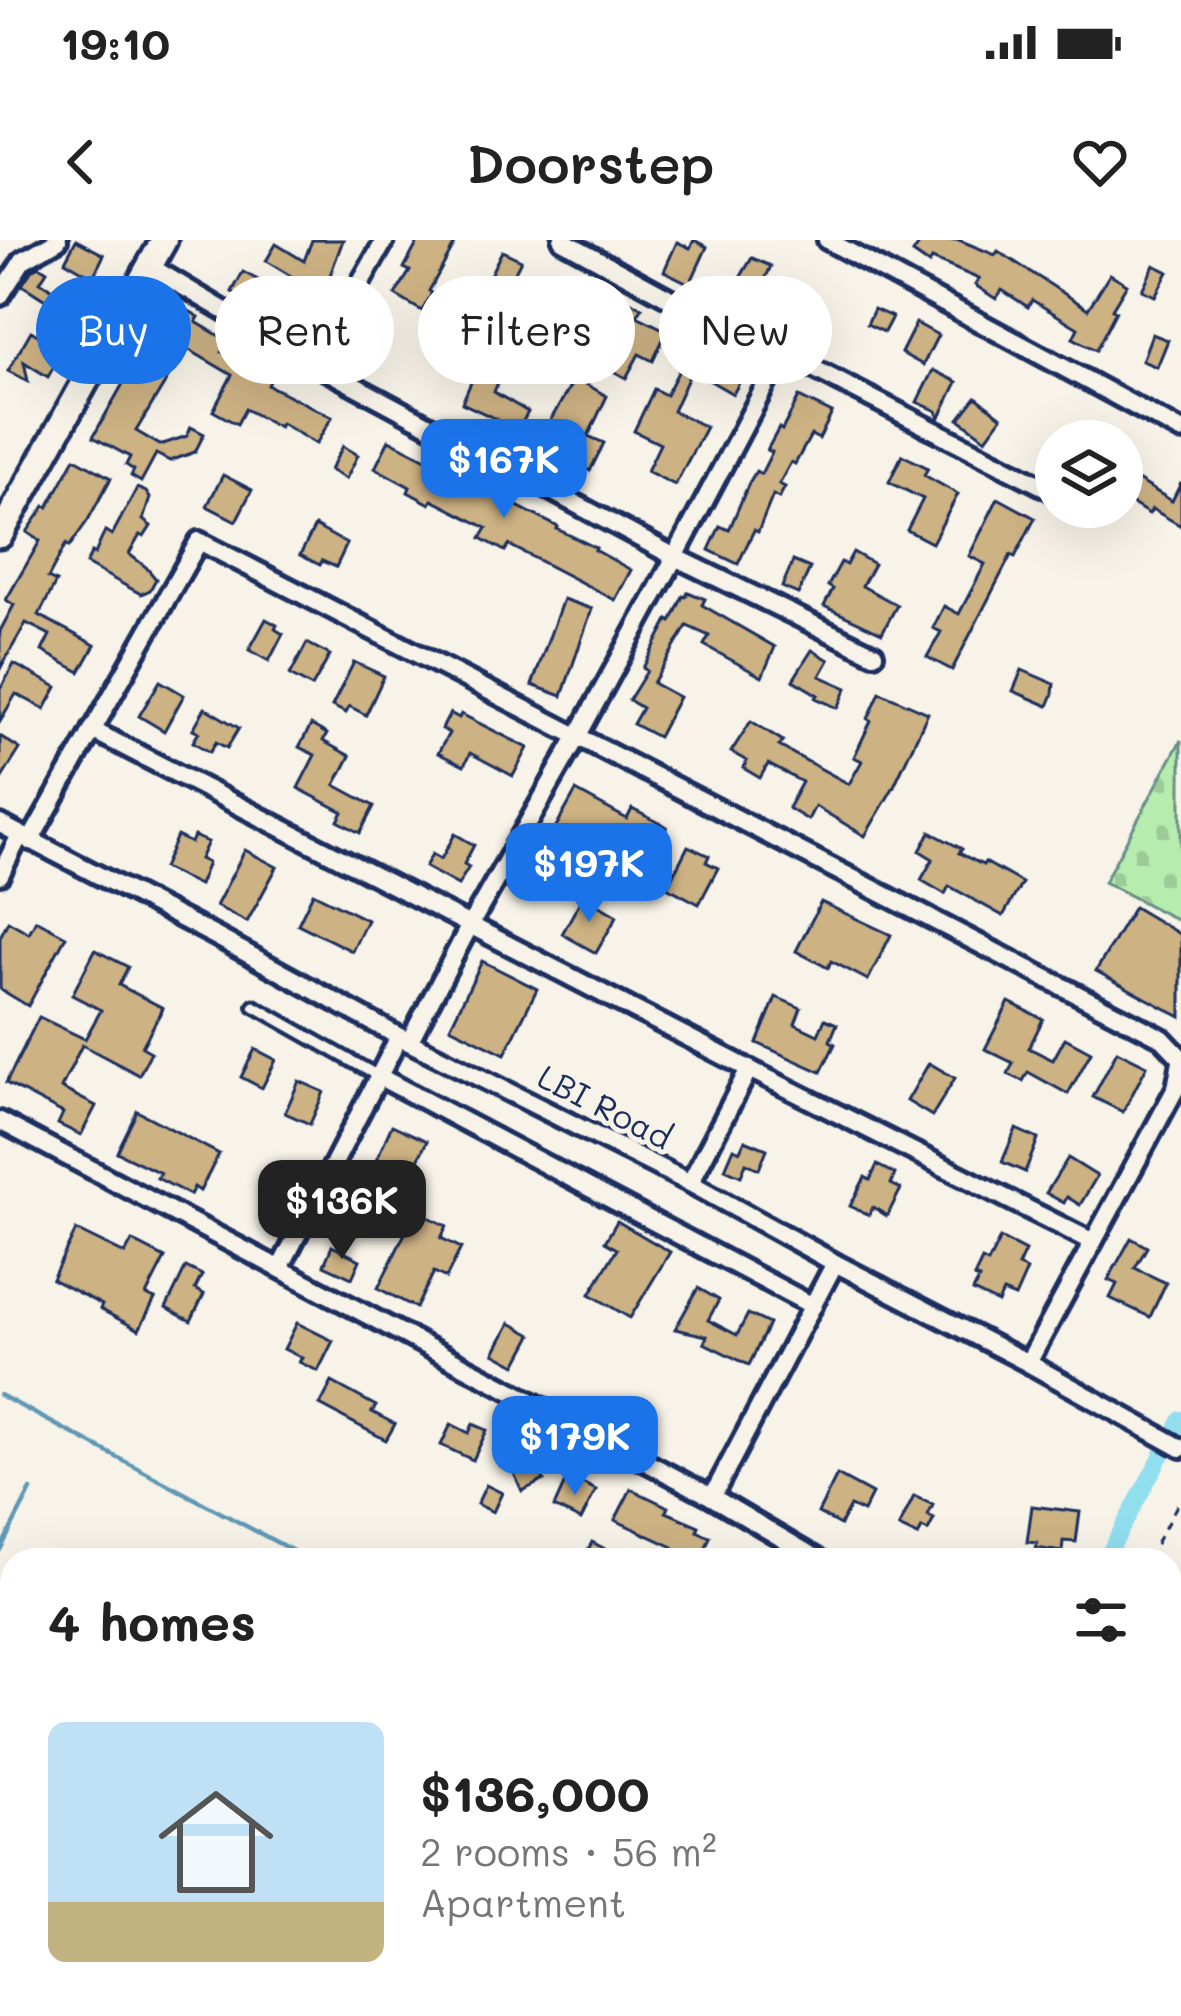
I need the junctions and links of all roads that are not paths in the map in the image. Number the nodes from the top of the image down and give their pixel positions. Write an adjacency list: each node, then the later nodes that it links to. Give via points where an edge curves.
1 (58, 240): 9 (street, via 23,260)
2 (164, 240): 6 (main road)
3 (385, 240): 7 (street)
4 (562, 240): 8 (street)
5 (827, 240): 14 (street)
6 (149, 266): 10 (street); 16 (main road)
7 (364, 276)
8 (659, 293)
9 (0, 296)
10 (215, 305)
11 (832, 377): 15 (street)
12 (351, 384): 17 (street)
13 (765, 384): 17 (street)
14 (1181, 431)
15 (1035, 482)
16 (0, 535)
17 (675, 557): 18 (street); 20 (street)
18 (874, 654)
19 (92, 730): 20 (street, via 199,541); 22 (street); 24 (street)
20 (577, 737): 24 (street); 27 (street, via 1162,1038)
21 (0, 824): 22 (street, LBI Road)
22 (25, 838): 23 (street); 26 (street, LBI Road)
23 (0, 875)
24 (470, 925): 26 (street); 28 (street)
25 (254, 1006): 29 (lane)
26 (404, 1040): 29 (street); 31 (street, LBI Road)
27 (1181, 1060): 32 (street, via 1176,1088)
28 (749, 1069): 31 (street); 32 (street)
29 (378, 1076): 34 (street); 35 (street)
30 (0, 1120): 34 (street)
31 (690, 1184): 33 (street, LBI Road)
32 (1093, 1242): 36 (street)
33 (835, 1263): 35 (street); 36 (street, LBI Road)
34 (280, 1268): 38 (street)
35 (813, 1306): 38 (street)
36 (1028, 1363): 37 (street, LBI Road)
37 (1180, 1447)
38 (712, 1497): 39 (street)
39 (799, 1548)

